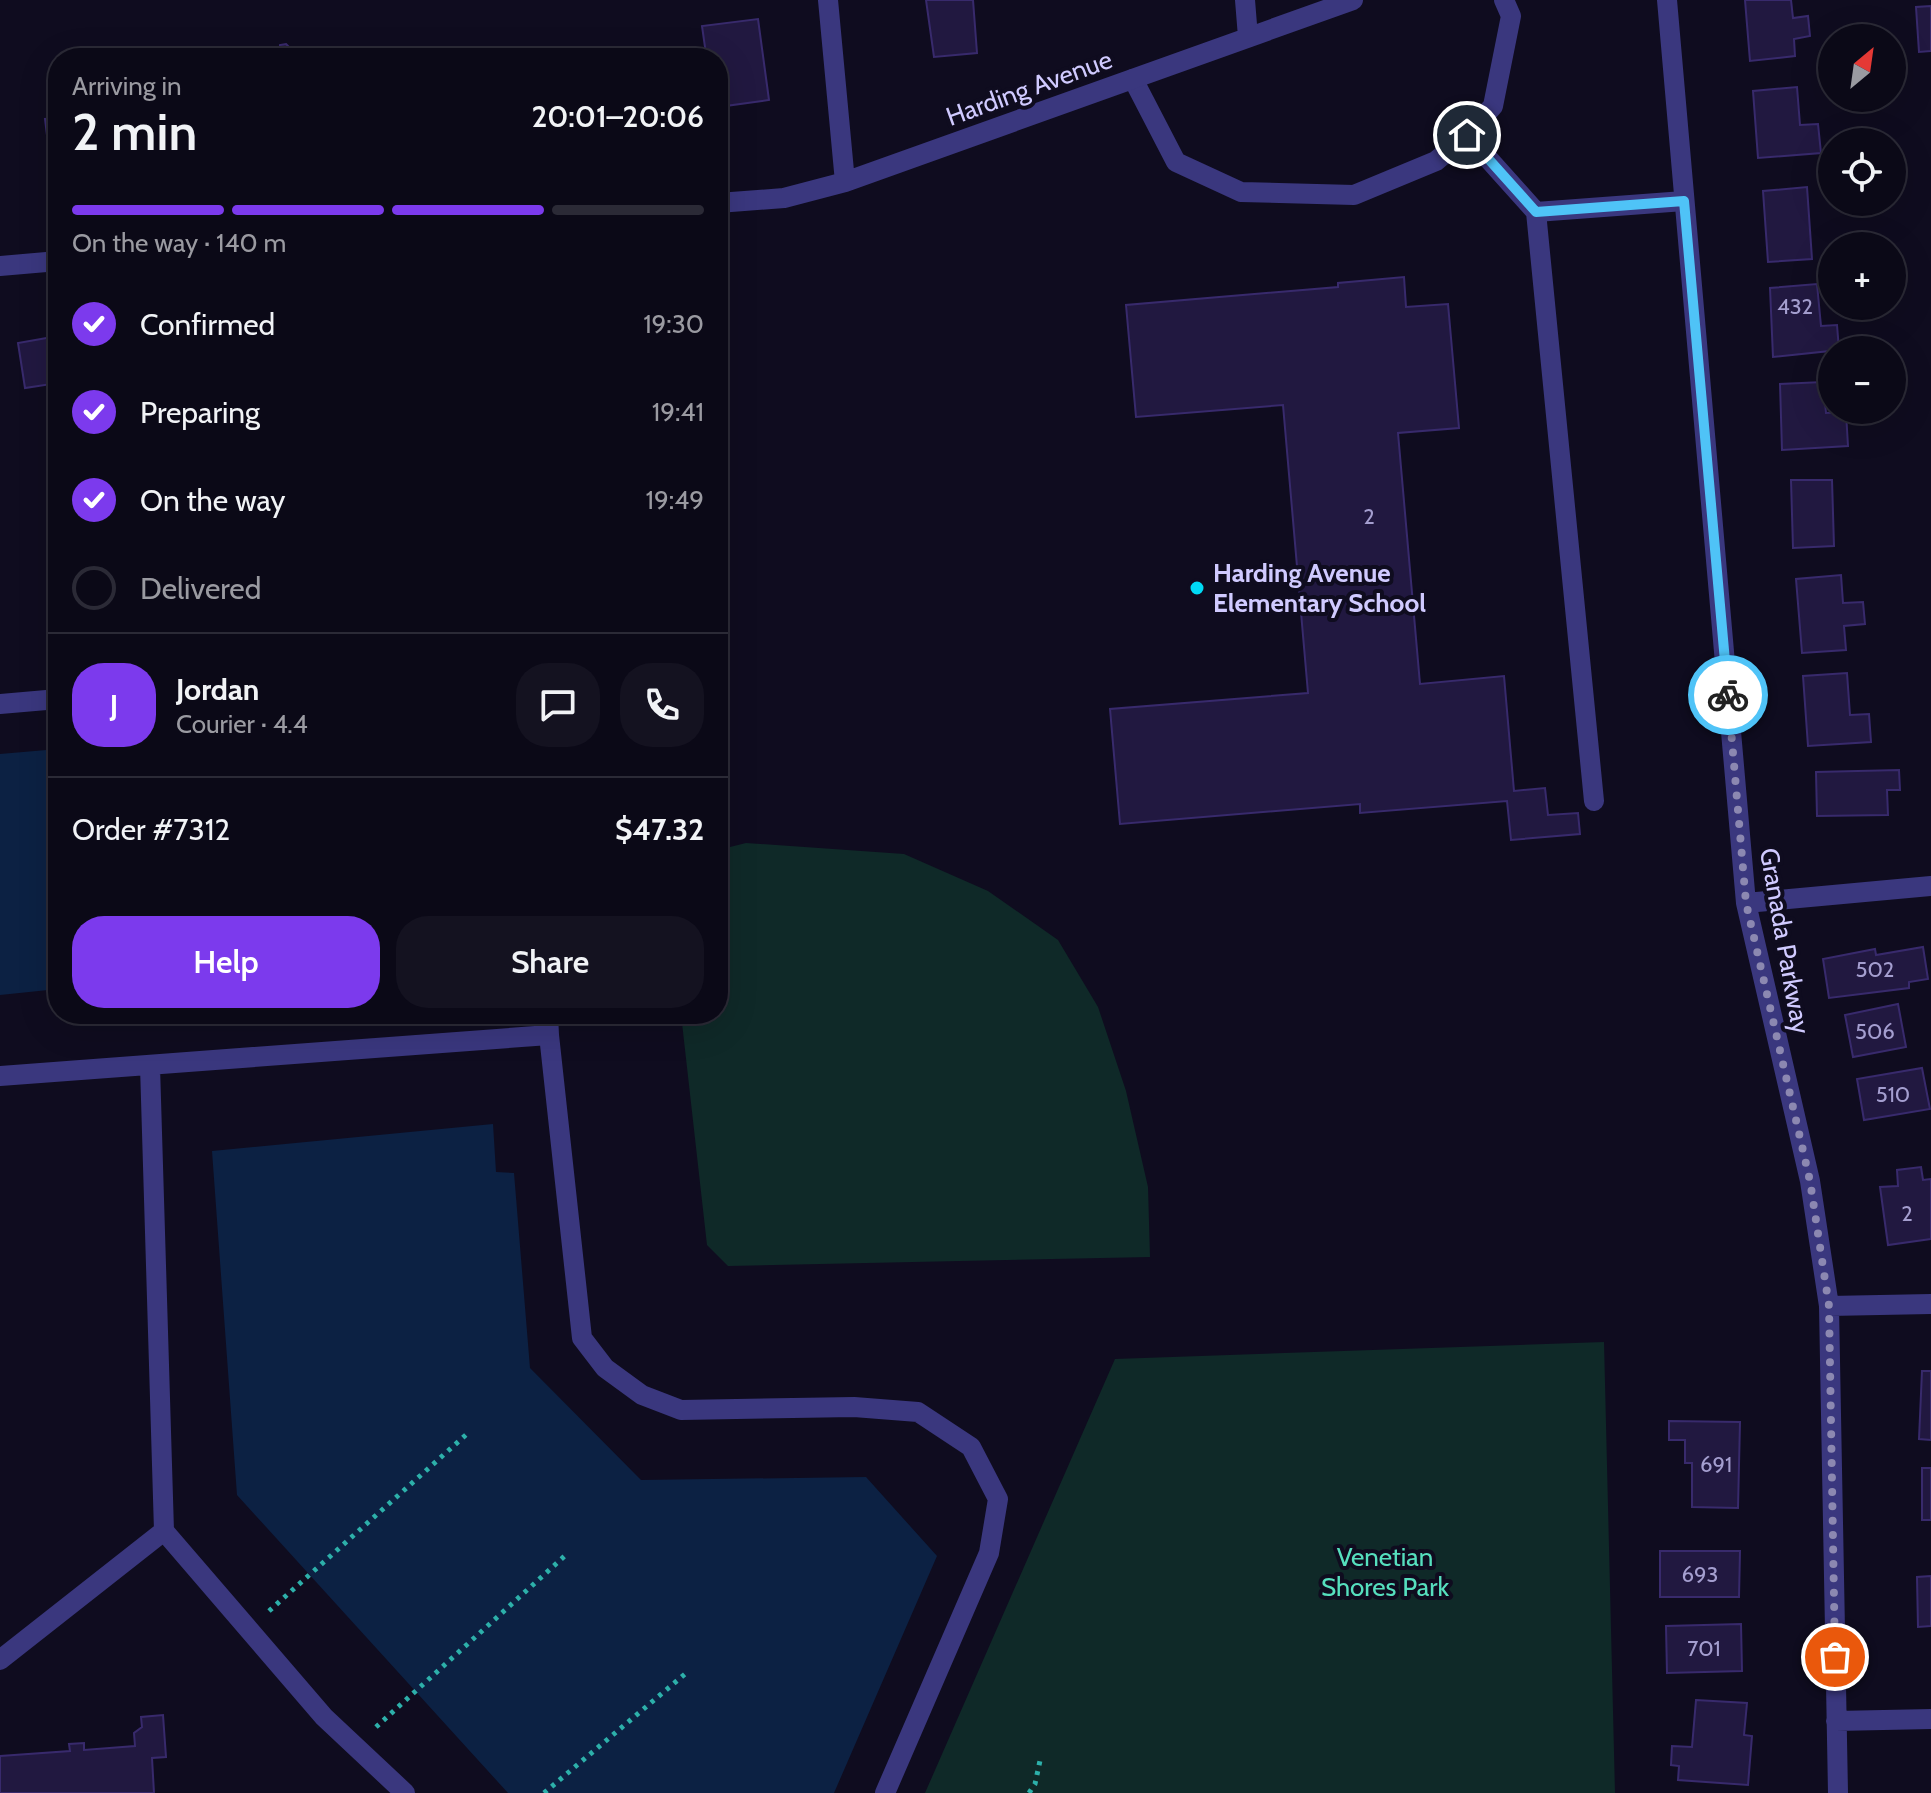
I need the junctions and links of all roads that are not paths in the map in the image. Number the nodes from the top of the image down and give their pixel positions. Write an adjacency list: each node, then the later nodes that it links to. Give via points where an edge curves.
1 (828, 0): 9 (street)
2 (1245, 0): 6 (street)
3 (1353, 0): 6 (street, Harding Avenue)
4 (1504, 0): 8 (street, via 1511,16 1493,106)
5 (1667, 0): 10 (street, Granada Parkway)
6 (1248, 37): 7 (street, Harding Avenue)
7 (1133, 79): 8 (street, via 1176,162 1241,192 1354,195 1436,161); 9 (street, Harding Avenue)
8 (1467, 135): 12 (street)
9 (845, 182): 11 (street, Harding Avenue, via 784,198)
10 (1684, 201): 12 (street); 19 (street, Granada Parkway)
11 (728, 202)
12 (1536, 212): 17 (street)
13 (48, 262): 14 (street)
14 (0, 266)
15 (48, 700): 16 (street)
16 (0, 704)
17 (1594, 801)
18 (1931, 886): 19 (street)
19 (1746, 903): 24 (street, Granada Parkway, via 1810,1181)
20 (549, 1024): 21 (street); 30 (street, via 582,1338 605,1368 642,1395 681,1410 854,1407 918,1412 971,1447 998,1499 989,1553)
21 (150, 1066): 22 (street); 25 (street)
22 (0, 1076)
23 (1931, 1304): 24 (street)
24 (1829, 1306): 28 (street, Granada Parkway)
25 (164, 1531): 26 (street); 29 (street, via 324,1717)
26 (0, 1660)
27 (1931, 1719): 28 (street)
28 (1836, 1721): 31 (street, Granada Parkway)
29 (405, 1793)
30 (885, 1793)
31 (1838, 1793)

